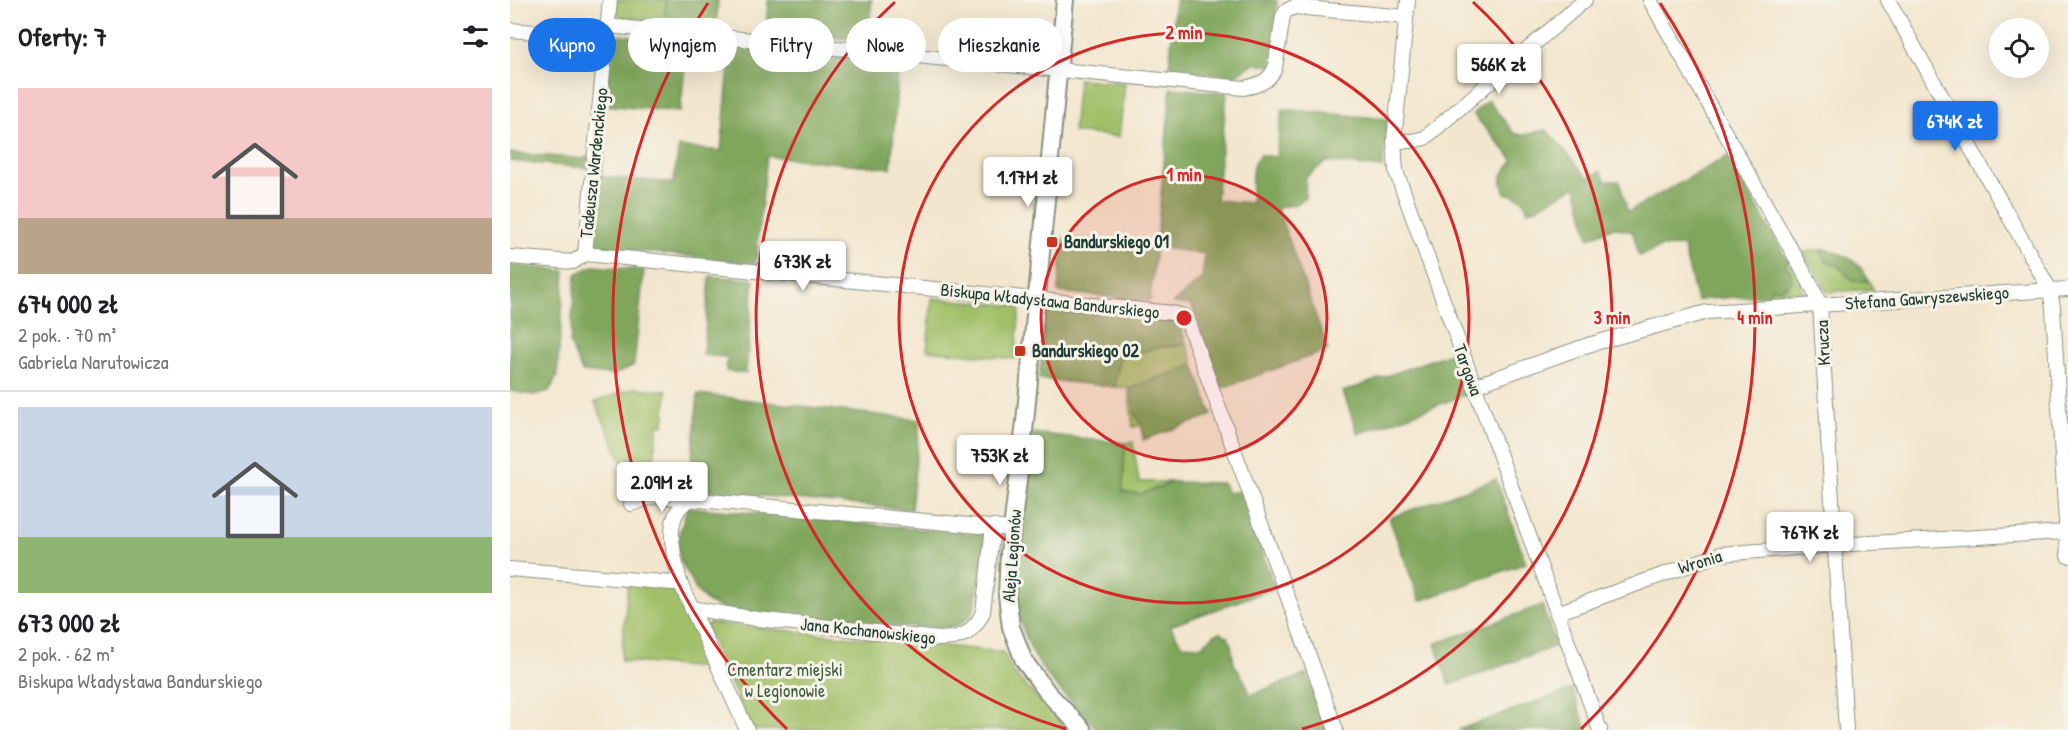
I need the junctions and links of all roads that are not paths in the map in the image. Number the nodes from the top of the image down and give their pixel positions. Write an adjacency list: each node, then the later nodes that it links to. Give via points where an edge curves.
1 (610, 0): 8 (street, Tadeusza Wardenckiego)
2 (1065, 0): 12 (street, Aleja Legionów)
3 (1408, 0): 7 (street, Targowa)
4 (1585, 0): 17 (street, via 1425,138)
5 (1650, 0): 23 (street, Krucza)
6 (1888, 0): 21 (street)
7 (1406, 17): 14 (street, via 1294,7 1283,16 1272,76 1244,88); 17 (street, Targowa)
8 (608, 18)
9 (510, 30): 10 (street)
10 (528, 30)
11 (616, 33): 13 (street)
12 (1062, 34)
13 (938, 59)
14 (1062, 69)
15 (603, 72): 18 (street, Tadeusza Wardenckiego)
16 (1059, 72): 22 (street, Aleja Legionów)
17 (1394, 141): 24 (street, Targowa, via 1396,171)
18 (585, 254): 19 (street, Biskupa Władysława Bandurskiego, via 573,262); 22 (street, Biskupa Władysława Bandurskiego)
19 (510, 257)
20 (2068, 289): 21 (street, Stefana Gawryszewskiego)
21 (2050, 290): 23 (street, Stefana Gawryszewskiego); 29 (street)
22 (1036, 299): 28 (street, Aleja Legionów); 38 (street, Biskupa Władysława Bandurskiego, via 1173,313 1186,319)
23 (1820, 305): 24 (street, Stefana Gawryszewskiego, via 1698,314 1587,345); 30 (street, Krucza)
24 (1474, 386): 35 (street, Targowa)
25 (690, 500): 26 (street, via 656,496); 27 (street); 33 (street, via 680,505 672,524)
26 (631, 504)
27 (993, 526): 28 (street); 34 (street, Jana Kochanowskiego, via 983,612 970,631 954,638 757,619)
28 (1012, 529): 37 (street, Aleja Legionów, via 1006,587 1013,635 1030,671)
29 (2067, 532): 30 (street, Wronia); 31 (street)
30 (1835, 545): 35 (street, Wronia, via 1720,554); 40 (street, Krucza)
31 (2068, 556)
32 (510, 569): 33 (street)
33 (680, 582): 34 (street)
34 (691, 608): 36 (street)
35 (1557, 613): 39 (street, Targowa)
36 (747, 730)
37 (1083, 730)
38 (1336, 730)
39 (1600, 730)
40 (1846, 730)

